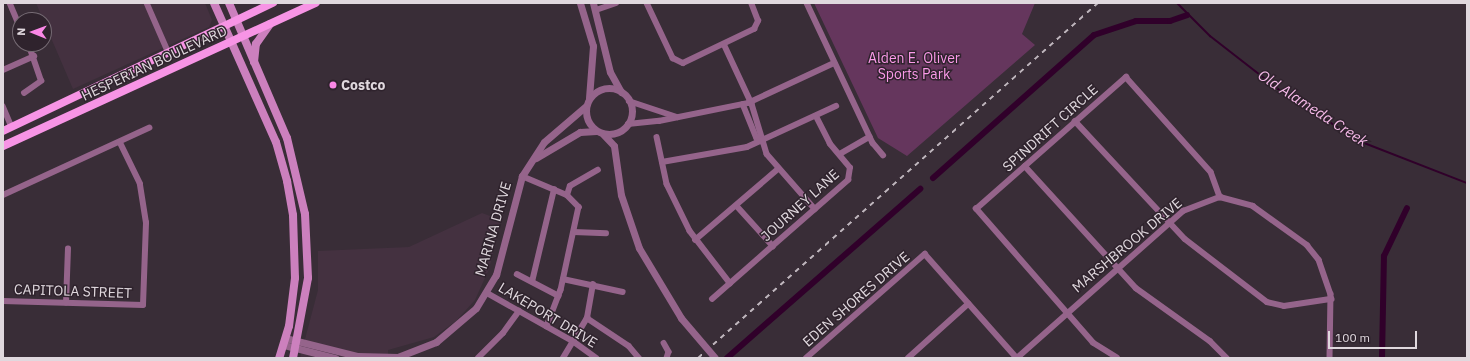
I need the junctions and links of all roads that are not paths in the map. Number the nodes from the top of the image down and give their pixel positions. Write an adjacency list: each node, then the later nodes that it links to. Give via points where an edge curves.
1 (147, 3): 19 (street)
2 (214, 3): 15 (main road)
3 (229, 3): 13 (main road)
4 (273, 3): 13 (main road, HESPERIAN BOULEVARD)
5 (316, 3): 14 (main road, HESPERIAN BOULEVARD)
6 (580, 3): 12 (street)
7 (616, 3): 11 (street)
8 (646, 3): 18 (street, via 677,62 685,63)
9 (751, 3): 18 (street, via 757,26)
10 (806, 3): 22 (street)
11 (594, 6): 12 (street); 25 (street, via 608,65)
12 (585, 14): 27 (street, via 593,46)
13 (236, 20): 15 (main road, HESPERIAN BOULEVARD); 16 (main road)
14 (270, 24): 16 (main road, HESPERIAN BOULEVARD); 23 (main road, via 256,44)
15 (224, 26): 17 (main road); 19 (main road, HESPERIAN BOULEVARD)
16 (241, 37): 17 (main road, HESPERIAN BOULEVARD); 23 (main road)
17 (231, 42): 48 (main road, HESPERIAN BOULEVARD); 89 (main road, via 276,142 288,188 295,270)
18 (724, 44): 29 (street)
19 (168, 51): 38 (main road, HESPERIAN BOULEVARD)
20 (32, 52): 21 (street)
21 (34, 56): 24 (street); 26 (street, via 41,81)
22 (834, 63): 29 (street); 44 (street)
23 (254, 65): 91 (main road, via 287,138 305,214 308,278)
24 (3, 70)
25 (621, 92): 27 (street, via 602,89); 28 (street)
26 (24, 93)
27 (589, 99): 32 (street)
28 (629, 101): 35 (street); 37 (street, via 632,112)
29 (751, 102): 30 (street); 46 (street, via 764,136)
30 (743, 104): 35 (street); 46 (street, via 757,138)
31 (3, 106): 38 (street)
32 (586, 106): 40 (street, via 587,120); 52 (street, MARINA DRIVE, via 544,142)
33 (836, 106): 34 (street)
34 (816, 116): 46 (street); 50 (street, JOURNEY LANE, via 830,144)
35 (679, 117): 37 (street)
36 (1075, 121): 54 (street, SPINDRIFT CIRCLE); 61 (street, SPINDRIFT CIRCLE, via 1126,77 1211,172); 64 (street)
37 (628, 124): 41 (street)
38 (6, 128): 45 (main road, via 12,134)
39 (150, 128): 47 (street)
40 (596, 130): 42 (street); 52 (street, MARINA DRIVE, via 580,132)
41 (622, 130): 42 (street); 49 (street)
42 (603, 134): 49 (street)
43 (657, 137): 53 (street)
44 (870, 137): 50 (street); 51 (street)
45 (3, 142)
46 (762, 142): 53 (street); 55 (street)
47 (120, 143): 60 (street); 82 (street, CAPITOLA STREET, via 140,184 146,223 143,305)
48 (3, 146)
49 (614, 146): 101 (street, bridge, via 621,195 639,248 681,318)
50 (840, 154): 63 (street, JOURNEY LANE, via 850,168 848,180)
51 (883, 155)
52 (534, 159): 57 (street, MARINA DRIVE)
53 (662, 162): 67 (street, via 668,184)
54 (1025, 166): 70 (street); 85 (street, SPINDRIFT CIRCLE, via 976,209)
55 (778, 169): 62 (street); 63 (street)
56 (598, 170): 59 (street, via 570,186)
57 (522, 176): 58 (street); 77 (street, MARINA DRIVE, via 496,275)
58 (554, 190): 59 (street); 73 (street)
59 (567, 195): 65 (street, via 579,208)
60 (3, 196)
61 (1220, 197): 64 (street, MARSHBROOK DRIVE, via 1196,204); 80 (street, via 1254,206 1307,245 1325,270)
62 (737, 206): 67 (street); 68 (street)
63 (815, 209): 68 (street, JOURNEY LANE)
64 (1169, 223): 70 (street, MARSHBROOK DRIVE); 80 (street, via 1267,302 1284,306)
65 (574, 232): 66 (street); 72 (street)
66 (606, 233)
67 (695, 240): 74 (street)
68 (773, 246): 74 (street, JOURNEY LANE)
69 (68, 249): 82 (street)
70 (1117, 268): 85 (street, MARSHBROOK DRIVE); 106 (street, via 1136,288 1210,341)
71 (517, 274): 73 (street)
72 (563, 279): 75 (street); 78 (street)
73 (532, 282): 78 (street)
74 (730, 283): 79 (street, JOURNEY LANE)
75 (593, 285): 76 (street); 86 (street)
76 (622, 292)
77 (487, 293): 84 (street, LAKEPORT DRIVE); 95 (street, MARINA DRIVE, via 451,334)
78 (559, 296): 87 (street)
79 (712, 299)
80 (1331, 299): 107 (street)
81 (3, 301): 82 (street, CAPITOLA STREET)
82 (66, 303)
83 (968, 304): 102 (street, EDEN SHORES DRIVE, via 925,254); 103 (street); 104 (street, EDEN SHORES DRIVE)
84 (519, 311): 87 (street, LAKEPORT DRIVE); 96 (street, via 503,334)
85 (1067, 311): 104 (street, MARSHBROOK DRIVE); 105 (street, via 1094,343)
86 (587, 318): 88 (street); 99 (street, LAKEPORT DRIVE, via 630,346)
87 (547, 326): 88 (street, LAKEPORT DRIVE)
88 (573, 341): 97 (street); 98 (street, LAKEPORT DRIVE)
89 (285, 342): 91 (street, MARINA DRIVE); 92 (main road)
90 (664, 343): 100 (street, via 669,352)
91 (297, 344): 93 (main road); 94 (street, MARINA DRIVE); 95 (street, MARINA DRIVE, via 357,356)
92 (279, 358)
93 (293, 358)
94 (335, 358)
95 (397, 358)
96 (478, 358)
97 (562, 358)
98 (596, 358)
99 (639, 358)
100 (667, 358)
101 (715, 358)
102 (806, 358)
103 (908, 358)
104 (1017, 358)
105 (1117, 358)
106 (1228, 358)
107 (1330, 358)

